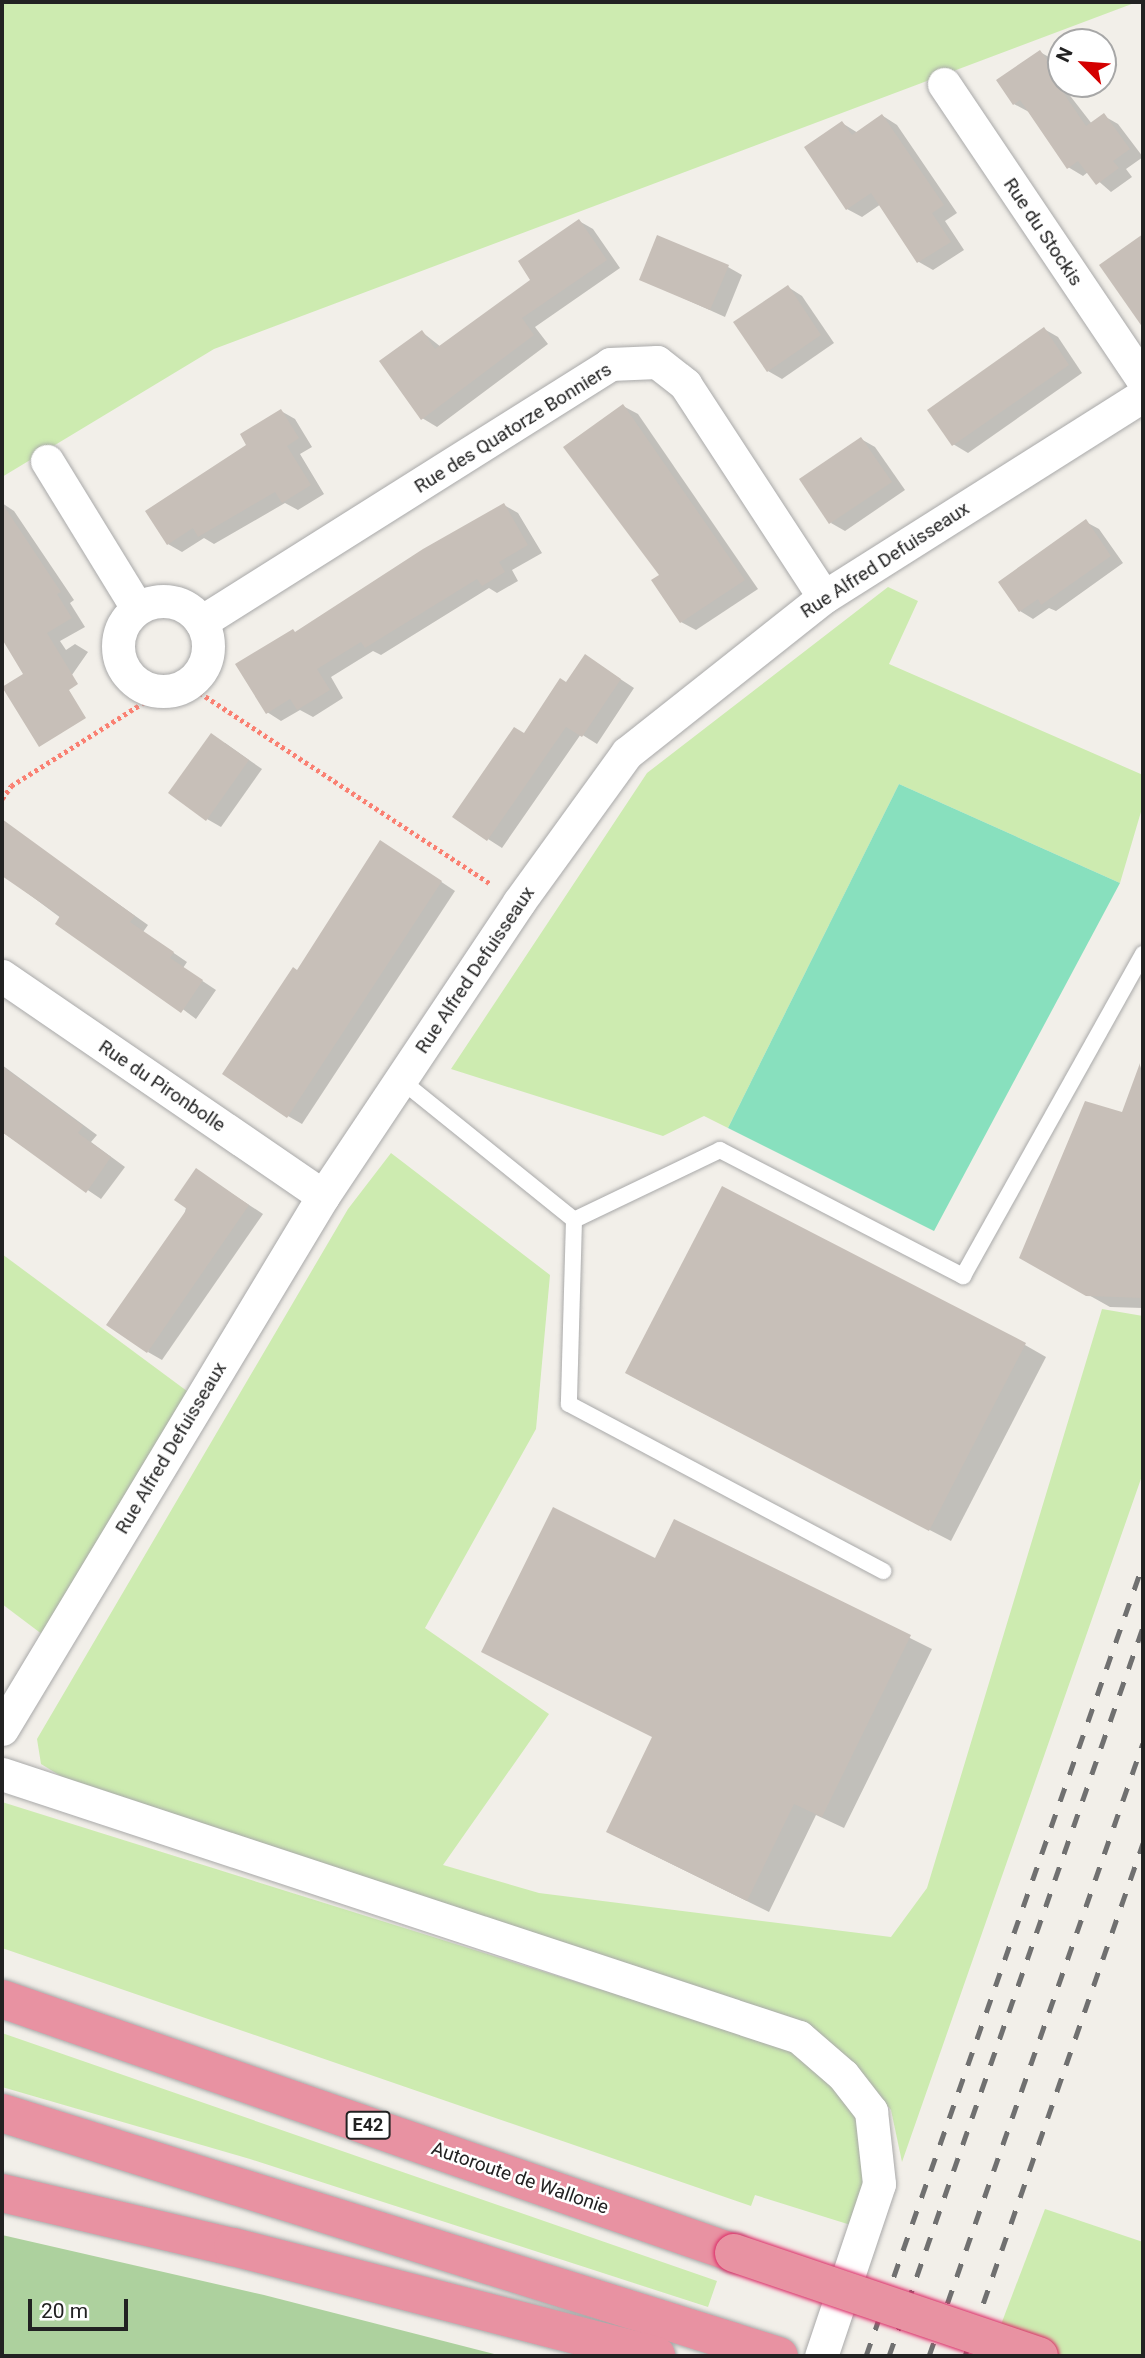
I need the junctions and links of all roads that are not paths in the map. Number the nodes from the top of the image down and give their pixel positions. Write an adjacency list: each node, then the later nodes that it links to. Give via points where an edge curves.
1 (944, 84): 2 (street, Rue du Stockis)
2 (1143, 380)
3 (1143, 394): 5 (street, Rue Alfred Defuisseaux)
4 (47, 461): 6 (street)
5 (824, 597): 7 (street, Rue des Quatorze Bonniers, via 685,384 657,362 610,364); 10 (street, Rue Alfred Defuisseaux, via 627,753 519,902)
6 (137, 608): 7 (street, via 150,602 172,602 192,611); 7 (street, via 120,631 118,659 134,682 174,688 205,663 207,635)
7 (201, 622)
8 (1143, 954): 12 (lane, via 963,1276 720,1150)
9 (2, 976): 11 (street, Rue du Pironbolle)
10 (402, 1081): 11 (street, Rue Alfred Defuisseaux); 12 (lane)
11 (323, 1196): 14 (street, Rue Alfred Defuisseaux)
12 (574, 1220): 13 (lane, via 569,1404)
13 (883, 1571)
14 (2, 1729)
15 (2, 1774): 21 (street, via 799,2037 844,2075 871,2111 879,2184)
16 (2, 1999): 22 (highway, Autoroute de Wallonie / E42, bridge)
17 (2, 2113): 20 (highway)
18 (2, 2193): 19 (highway, via 233,2246)
19 (656, 2356)
20 (779, 2356)
21 (821, 2356)
22 (1039, 2356)

